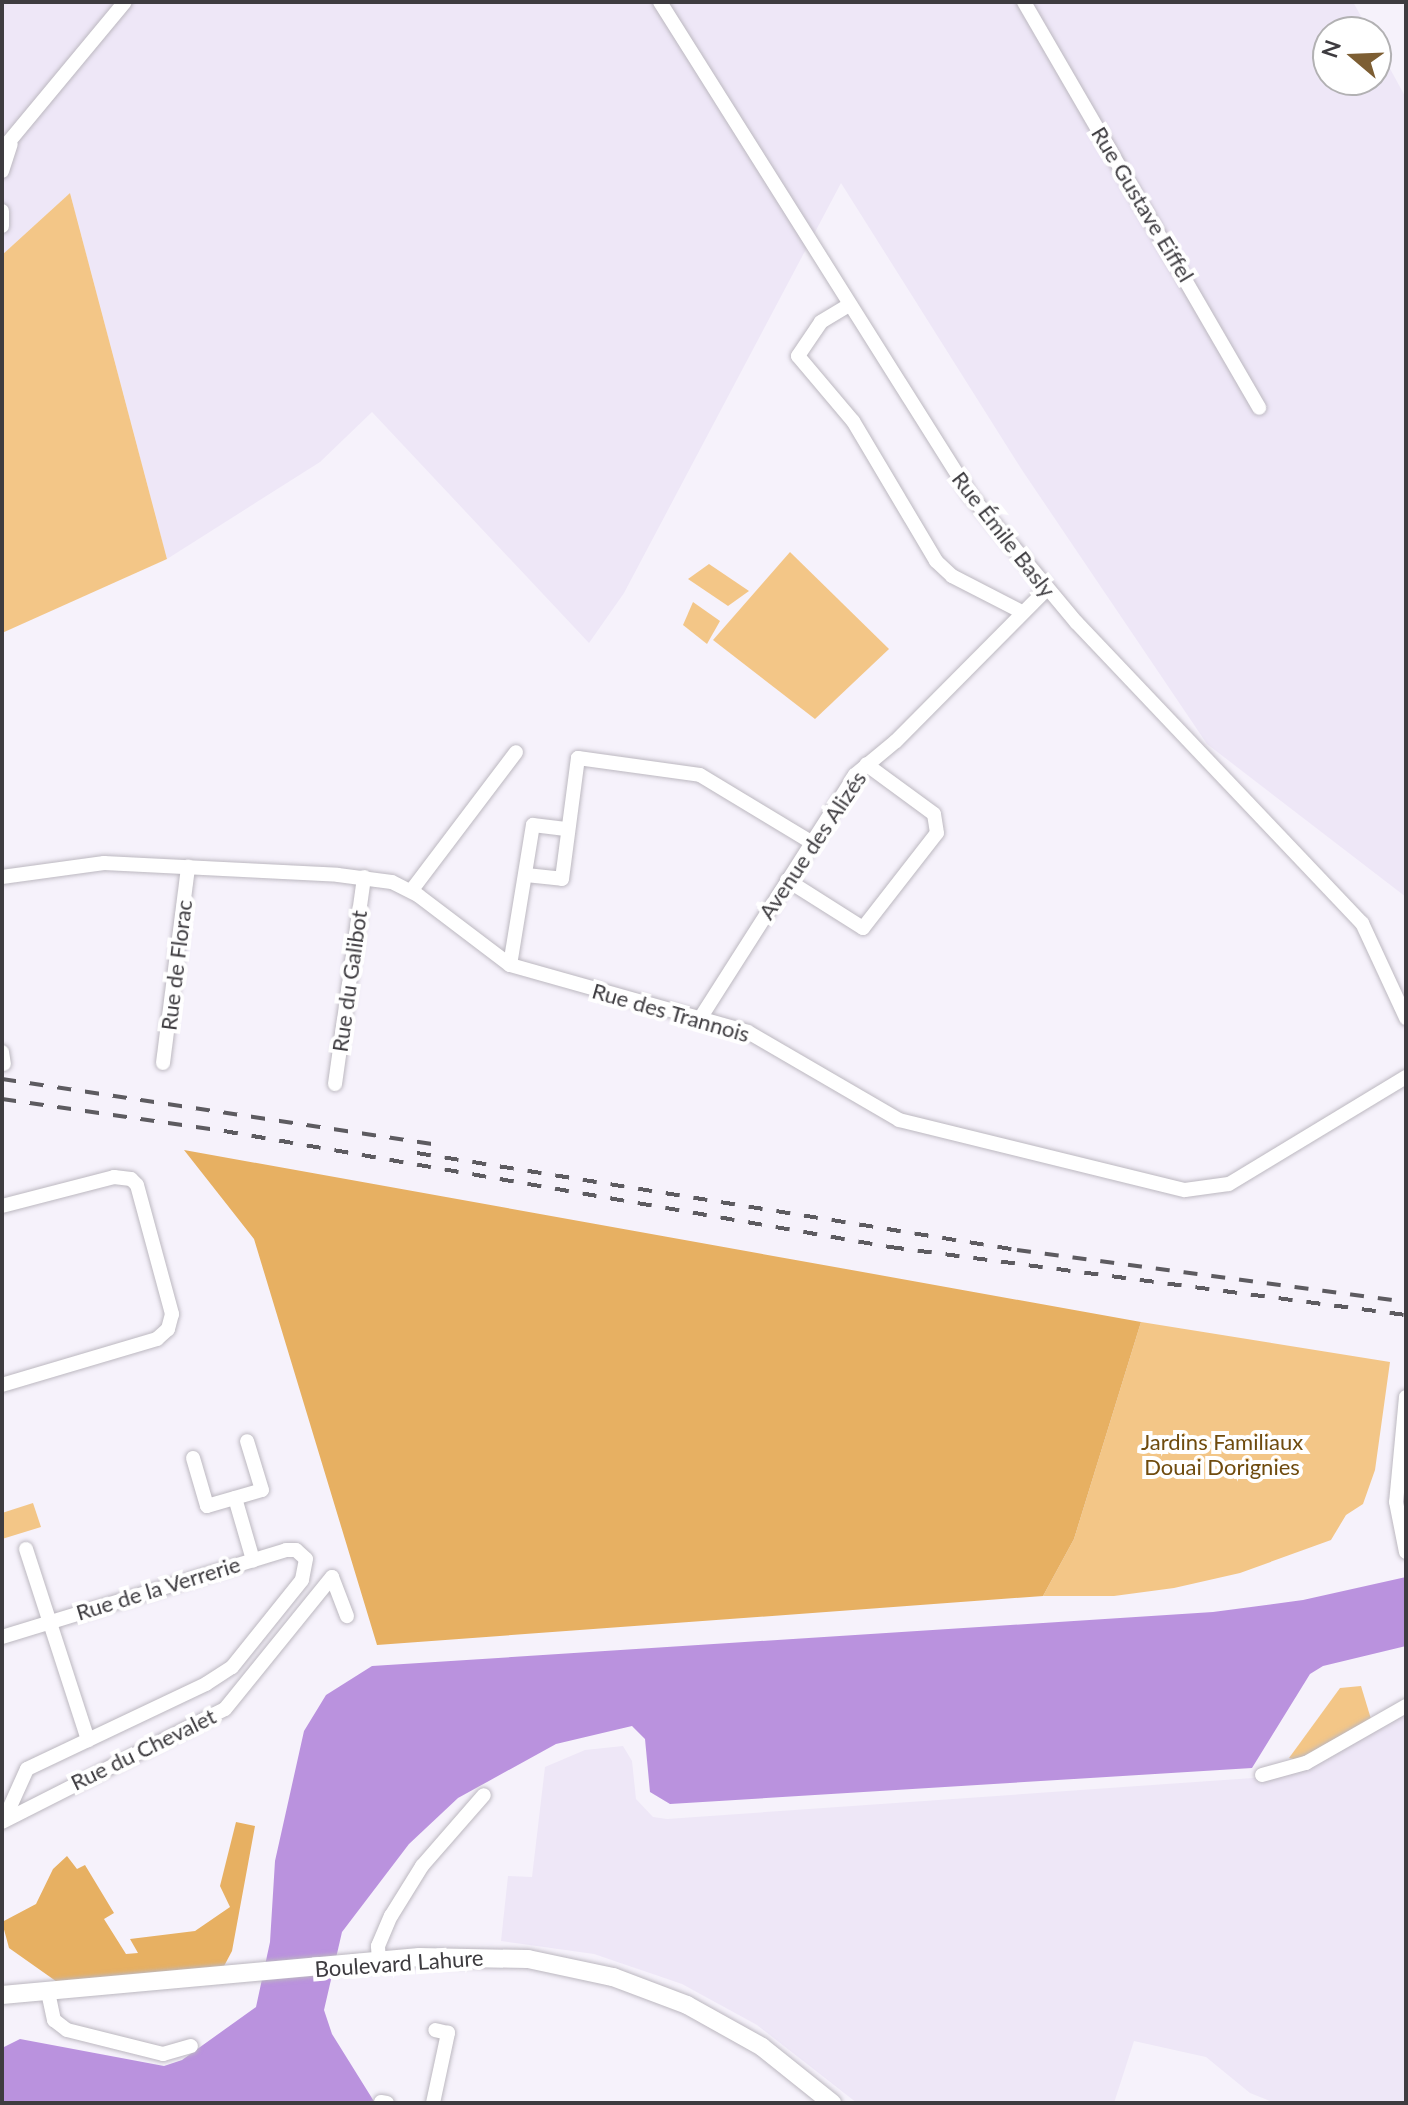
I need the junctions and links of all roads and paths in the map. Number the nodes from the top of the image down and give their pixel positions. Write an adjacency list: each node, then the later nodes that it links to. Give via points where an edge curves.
1 (125, 2): 4 (street)
2 (660, 2): 8 (street, Rue Émile Basly)
3 (1024, 2): 9 (street, Rue Gustave Eiffel)
4 (7, 145): 5 (street)
5 (2, 171)
6 (2, 211): 7 (street)
7 (2, 226)
8 (849, 305): 10 (street, Rue Émile Basly, via 960,480); 11 (street, Rue Émile Basly, via 821,322 798,356 853,421 936,561 952,576)
9 (1259, 408)
10 (1047, 589): 11 (street, Avenue des Alizés); 24 (street, Rue Émile Basly, via 1355,915 1377,946)
11 (1022, 612): 13 (street, Avenue des Alizés, via 896,741)
12 (516, 752): 21 (street)
13 (866, 764): 15 (street, Avenue des Alizés); 20 (street, via 934,814 940,826 937,833 863,928)
14 (568, 829): 15 (street, via 578,758 700,775); 17 (street, via 533,825); 17 (street, via 562,879)
15 (811, 842): 20 (street, Avenue des Alizés)
16 (188, 867): 18 (street, Rue des Trannois, via 90,863); 19 (street, Rue des Trannois); 25 (street, Rue de Florac)
17 (526, 875): 22 (street)
18 (2, 877)
19 (364, 877): 21 (street, Rue des Trannois); 27 (street, Rue du Galibot)
20 (787, 880): 23 (street, Avenue des Alizés)
21 (411, 891): 22 (street, Rue des Trannois)
22 (510, 965): 23 (street, Rue des Trannois)
23 (701, 1017): 26 (street, Rue des Trannois, via 779,1047 899,1120 1195,1191 1229,1184)
24 (1406, 1018)
25 (163, 1063)
26 (1406, 1077)
27 (335, 1084)
28 (2, 1206): 29 (street, via 126,1177 137,1185 172,1314 161,1337)
29 (2, 1385)
30 (1406, 1397): 35 (street, via 1396,1502)
31 (247, 1441): 33 (street, via 262,1490)
32 (193, 1458): 33 (street, via 207,1506)
33 (235, 1498): 36 (street)
34 (26, 1549): 38 (street)
35 (1406, 1552)
36 (253, 1560): 38 (street, Rue de la Verrerie); 41 (street, Rue de la Verrerie, via 292,1549 304,1555 307,1565 299,1585 220,1676)
37 (347, 1616): 44 (street, Rue du Chevalet, via 332,1577 225,1709)
38 (48, 1622): 39 (street, Rue de la Verrerie); 41 (street)
39 (2, 1637)
40 (1406, 1706): 42 (street, via 1306,1763)
41 (88, 1740): 44 (street, via 27,1769)
42 (1262, 1775)
43 (484, 1795): 45 (street, via 422,1866 386,1926)
44 (3, 1821)
45 (379, 1961): 47 (main road, Boulevard Lahure); 52 (main road, Boulevard Lahure, via 513,1957 621,1979 740,2033)
46 (2, 1995): 47 (main road, Boulevard Lahure)
47 (48, 1995): 48 (main road, Boulevard Lahure); 50 (street, via 54,2020 73,2032 163,2054)
48 (2, 2005)
49 (435, 2030): 51 (street, via 448,2033)
50 (191, 2046)
51 (433, 2103)
52 (832, 2103)

